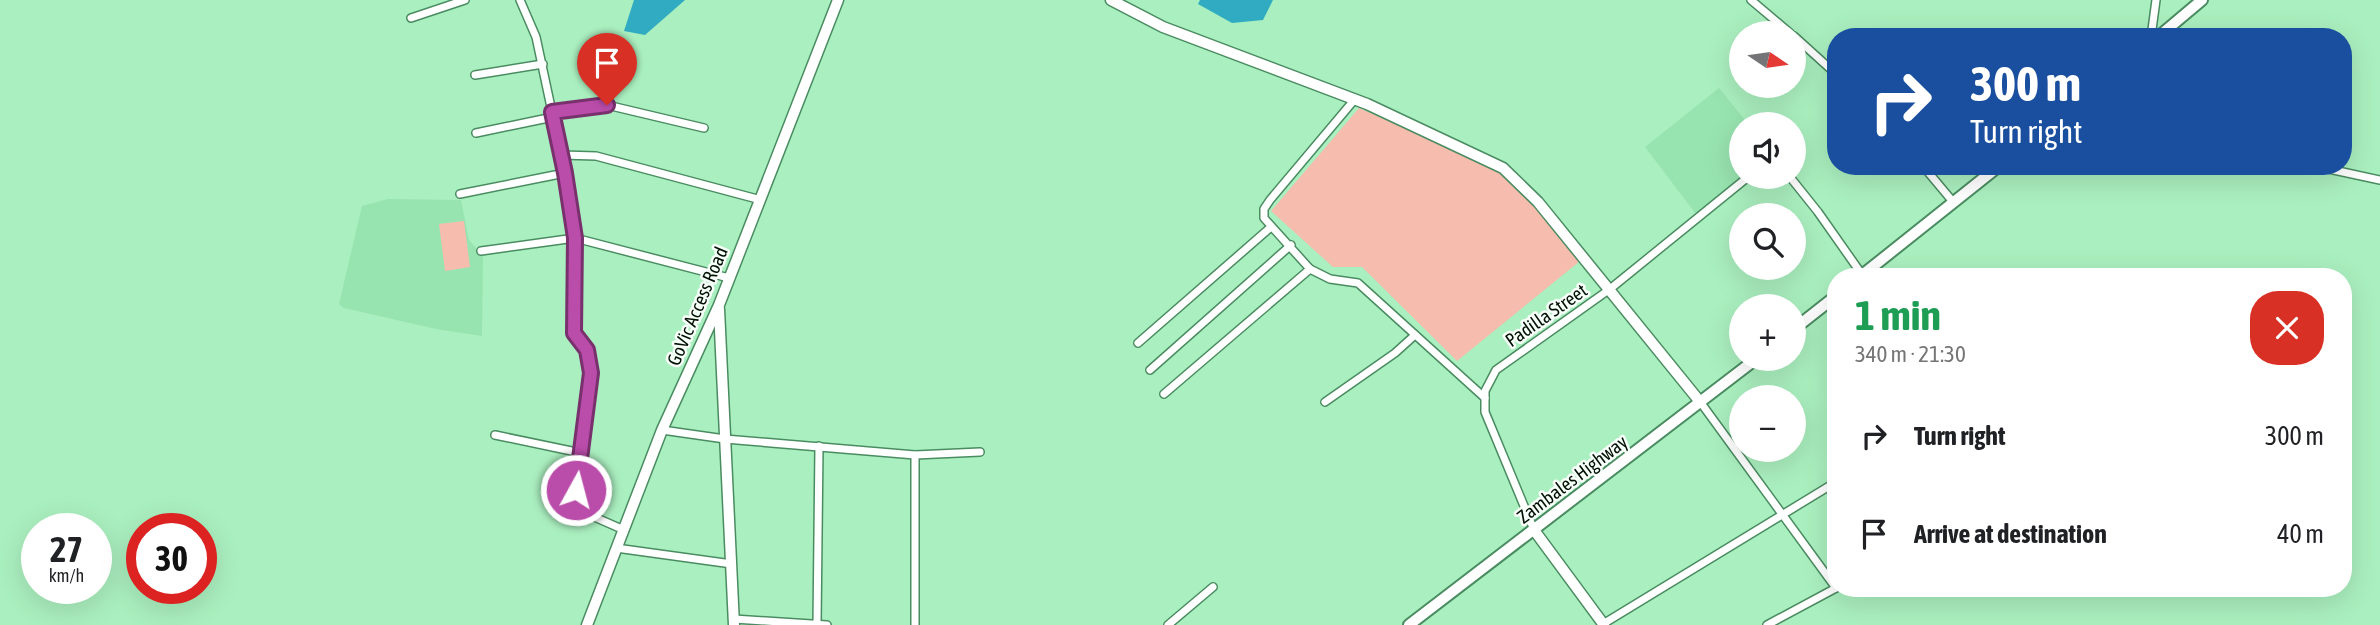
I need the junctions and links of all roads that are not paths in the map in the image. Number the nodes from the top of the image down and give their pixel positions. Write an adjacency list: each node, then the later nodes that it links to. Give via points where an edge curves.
1 (465, 0): 8 (street)
2 (520, 0): 13 (street)
3 (838, 0): 29 (street, GoVic Access Road)
4 (1111, 0): 16 (street, via 1163,27)
5 (1751, 0): 9 (street)
6 (2156, 0): 10 (street)
7 (2202, 0): 11 (main road)
8 (411, 19)
9 (1776, 21)
10 (2152, 28)
11 (2169, 28)
12 (1806, 47): 14 (street)
13 (543, 64): 15 (street); 17 (street)
14 (1827, 66)
15 (475, 75)
16 (1355, 100): 31 (street, via 1264,209); 39 (street, via 1503,168 1538,202)
17 (553, 115): 18 (street, via 607,105); 19 (street); 20 (street)
18 (704, 128)
19 (476, 133)
20 (562, 155): 21 (street); 29 (street, via 596,156)
21 (565, 173): 28 (street); 32 (street)
22 (2352, 174): 25 (street)
23 (1931, 175): 30 (street)
24 (1988, 175): 30 (main road)
25 (2380, 180)
26 (1733, 189): 39 (street, Padilla Street)
27 (1800, 189): 35 (street)
28 (460, 194)
29 (761, 200): 38 (street, GoVic Access Road)
30 (1954, 203): 36 (main road)
31 (1271, 227): 33 (street); 44 (street)
32 (575, 238): 34 (street); 38 (street); 56 (street, via 574,333 587,350 591,373)
33 (1291, 245): 37 (street); 45 (street)
34 (481, 251)
35 (1857, 268)
36 (1873, 268)
37 (1310, 269): 43 (street, via 1330,279 1358,284); 47 (street)
38 (729, 278): 41 (street, GoVic Access Road)
39 (1610, 289): 48 (street, Padilla Street, via 1496,370); 50 (street)
40 (1827, 303): 42 (main road)
41 (719, 305): 51 (street, GoVic Access Road); 53 (street)
42 (1806, 320)
43 (1415, 335): 48 (street); 49 (street)
44 (1138, 344)
45 (1150, 370)
46 (1741, 371): 50 (main road, Zambales Highway)
47 (1164, 394)
48 (1485, 398): 61 (street, via 1485,412)
49 (1325, 402)
50 (1701, 403): 59 (street); 61 (main road, Zambales Highway)
51 (662, 430): 53 (street); 60 (street, GoVic Access Road)
52 (495, 435): 56 (street)
53 (725, 439): 54 (street); 63 (street)
54 (819, 446): 57 (street); 70 (street)
55 (980, 452): 57 (street)
56 (581, 453): 60 (street, via 574,508)
57 (915, 455): 72 (street)
58 (1827, 488): 59 (street)
59 (1782, 515): 64 (street); 68 (street)
60 (624, 530): 62 (street, GoVic Access Road)
61 (1534, 530): 68 (street); 74 (main road, Zambales Highway)
62 (616, 548): 63 (street); 69 (street, GoVic Access Road)
63 (732, 564): 67 (street)
64 (1827, 576)
65 (1213, 587): 73 (street)
66 (1827, 593): 75 (street)
67 (734, 622): 70 (street)
68 (1603, 624)
69 (587, 625)
70 (817, 625): 71 (street)
71 (827, 625)
72 (915, 625)
73 (1168, 625)
74 (1409, 625)
75 (1767, 625)

